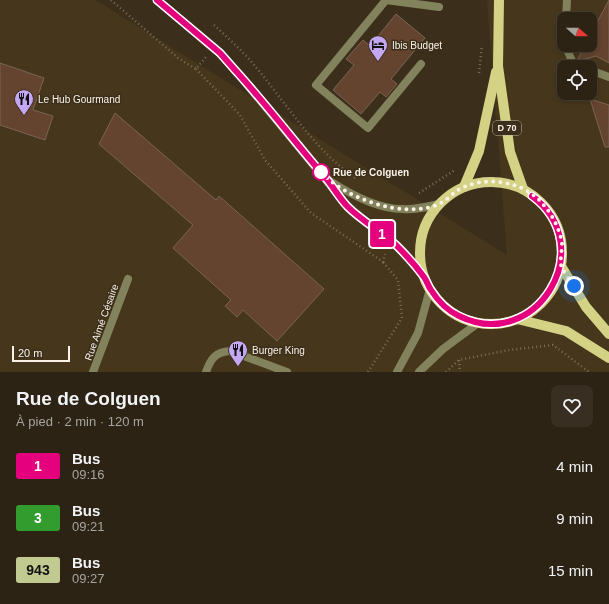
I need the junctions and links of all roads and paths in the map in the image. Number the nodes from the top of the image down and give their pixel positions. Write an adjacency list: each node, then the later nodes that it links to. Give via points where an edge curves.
1 (111, 0): 12 (path, via 178,58)
2 (157, 0): 9 (street)
3 (499, 0): 11 (main road, D 70)
4 (567, 0): 6 (street)
5 (439, 7): 10 (street, via 386,0 316,85 368,128)
6 (566, 12)
7 (214, 25): 18 (path, via 248,58 318,147 339,167)
8 (482, 43): 15 (path)
9 (214, 48): 12 (path); 17 (street, via 252,87)
10 (421, 64)
11 (498, 66): 19 (main road, D 70, via 479,151); 20 (main road, D 70, via 510,152)
12 (196, 69): 24 (path, via 240,115 265,160 311,213)
13 (597, 73): 14 (street)
14 (609, 77)
15 (479, 78)
16 (456, 169): 21 (path)
17 (326, 178): 22 (street, via 346,191 400,210); 23 (street, via 349,208)
18 (361, 182)
19 (464, 187): 20 (main road, via 483,182 502,182); 22 (main road)
20 (523, 189): 25 (main road, via 542,202 555,221 562,243)
21 (417, 194)
22 (439, 204): 26 (main road, via 423,231 420,246)
23 (390, 241): 24 (path); 26 (street)
24 (383, 262): 37 (path, via 398,280 402,318)
25 (561, 266): 29 (main road, via 556,283 546,298 533,310); 31 (main road, via 586,307)
26 (424, 278): 28 (main road)
27 (128, 279): 34 (street, Rue Aimé Césaire)
28 (430, 290): 30 (main road, via 443,305 459,316); 38 (street, via 418,333)
29 (517, 319): 30 (main road, via 498,324); 32 (main road, via 566,331)
30 (478, 323): 39 (street, via 443,349)
31 (609, 334)
32 (609, 358)
33 (459, 360): 40 (path); 41 (path); 42 (path, via 553,345)
34 (93, 372)
35 (206, 372): 36 (street, via 213,356 221,351 230,351)
36 (287, 372)
37 (368, 372)
38 (397, 372)
39 (419, 372)
40 (446, 372)
41 (460, 372)
42 (589, 372)

